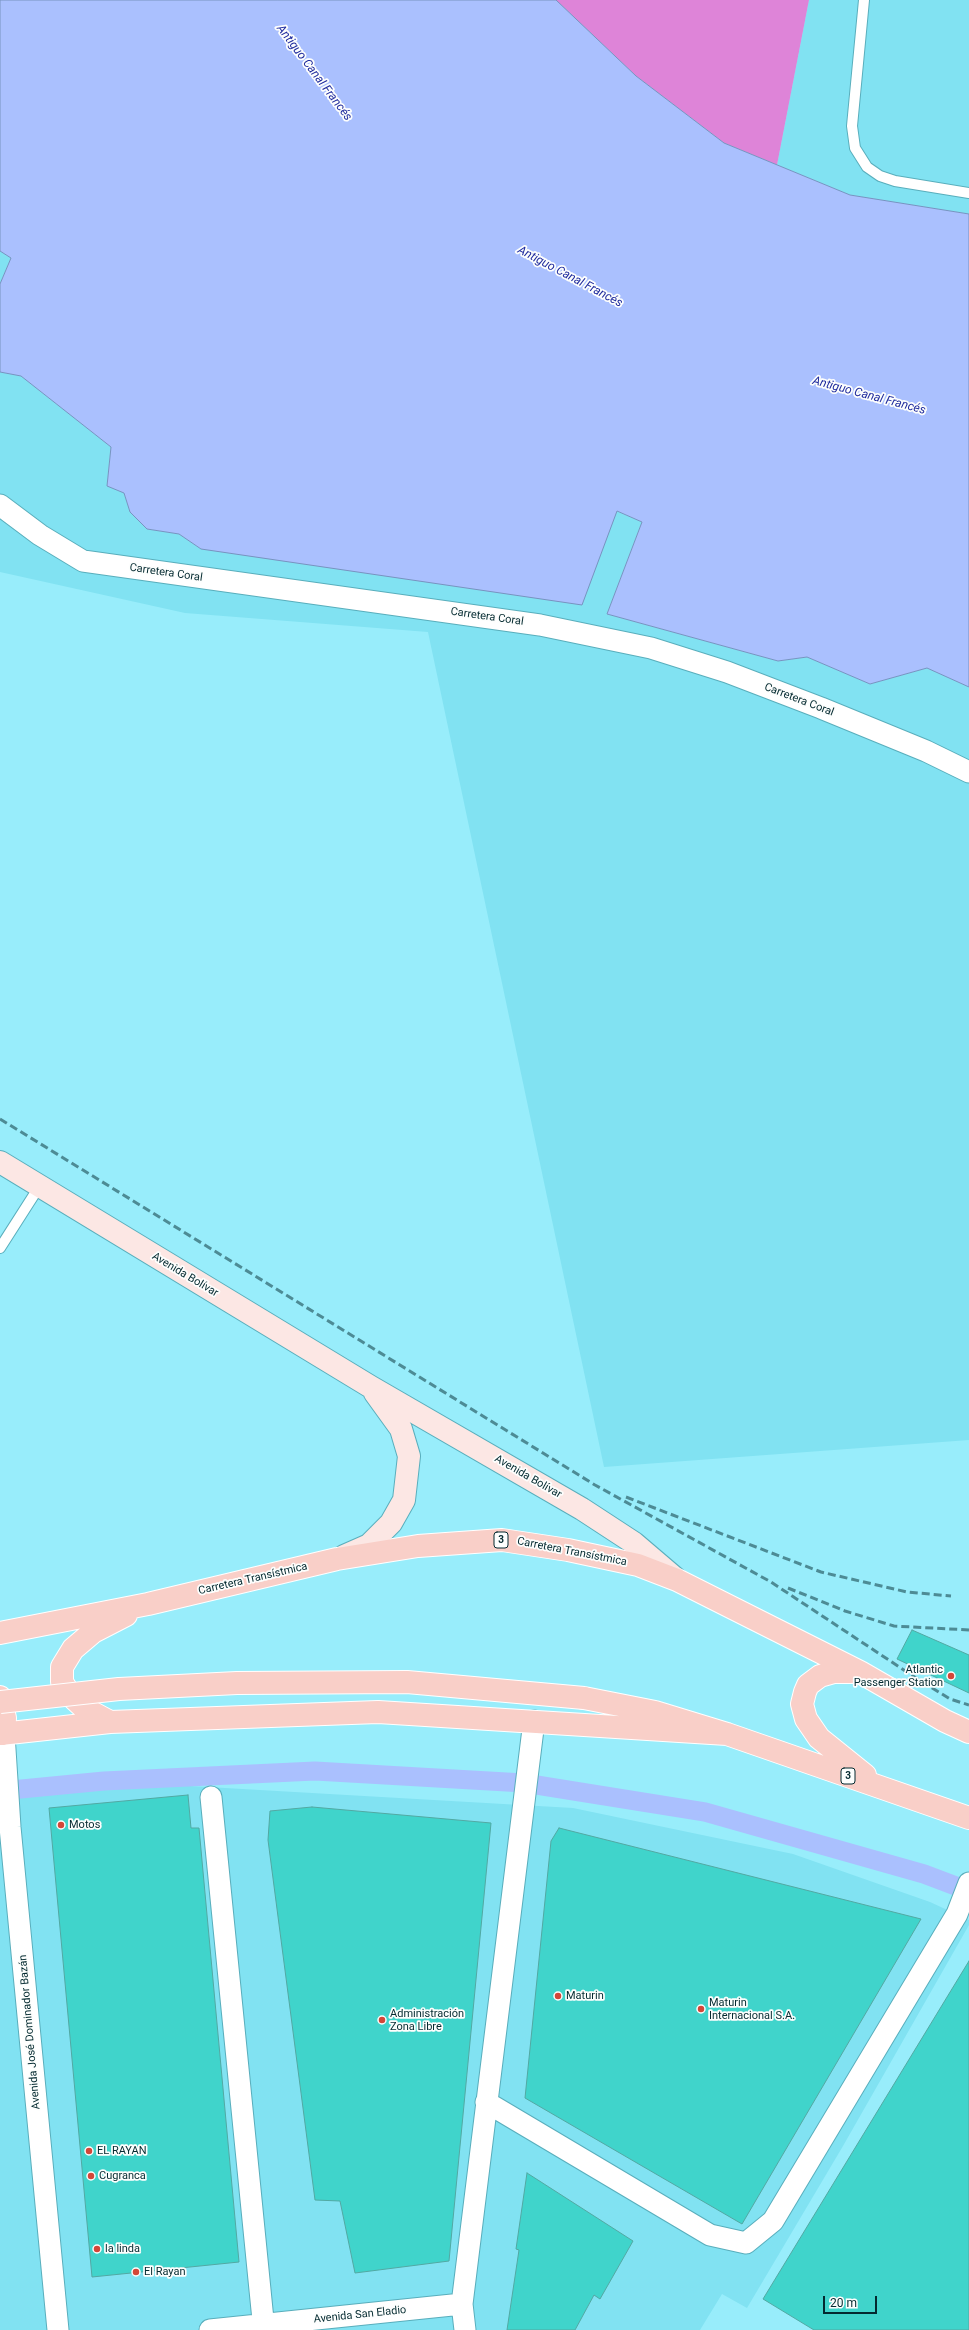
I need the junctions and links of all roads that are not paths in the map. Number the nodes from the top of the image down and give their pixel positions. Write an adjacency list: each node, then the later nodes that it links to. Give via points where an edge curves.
1 (864, 0): 2 (lane, via 852,126 855,148 867,167 880,176 895,181)
2 (969, 193)
3 (0, 505): 4 (street, Carretera Coral, via 40,535 83,561 540,625 651,648 727,672 822,708 926,751)
4 (969, 772)
5 (0, 1162): 6 (main road, Avenida Bolívar)
6 (39, 1187): 7 (lane); 8 (main road, Avenida Bolívar)
7 (0, 1248)
8 (371, 1387): 9 (main road, Avenida Bolívar, via 401,1429 409,1456 404,1500 391,1523 369,1545); 10 (main road, Avenida Bolívar, via 582,1509 634,1543)
9 (337, 1559): 10 (main road, Carretera Transístmica / 3, via 418,1546 502,1540 568,1550 638,1565); 11 (main road, Carretera Transístmica / 3)
10 (677, 1580): 13 (main road, Carretera Transístmica / 3)
11 (148, 1604): 12 (main road, Carretera Transístmica / 3); 17 (main road, via 93,1632 73,1649 62,1667 62,1682 70,1695 84,1708)
12 (0, 1633)
13 (860, 1672): 18 (main road, Carretera Transístmica / 3); 21 (main road, via 834,1672 814,1680 805,1692 804,1711 819,1738)
14 (0, 1697): 19 (main road, via 4,1718)
15 (0, 1702): 20 (main road, 3, bridge, via 119,1689 244,1683 407,1682 584,1698 655,1712)
16 (534, 1720): 17 (main road, via 378,1712); 20 (main road); 25 (street)
17 (110, 1722): 19 (main road)
18 (969, 1732)
19 (2, 1734): 28 (street, Avenida José Dominador Bazán)
20 (727, 1734): 21 (main road, 3)
21 (880, 1786): 23 (main road, 3)
22 (211, 1797): 27 (street)
23 (969, 1818)
24 (969, 1883): 25 (street, via 957,1914 773,2221 746,2243 710,2235)
25 (486, 2102): 26 (street)
26 (462, 2304): 27 (street, Avenida San Eladio); 30 (street)
27 (264, 2327): 29 (street, Avenida San Eladio)
28 (58, 2330)
29 (210, 2330)
30 (465, 2330)

